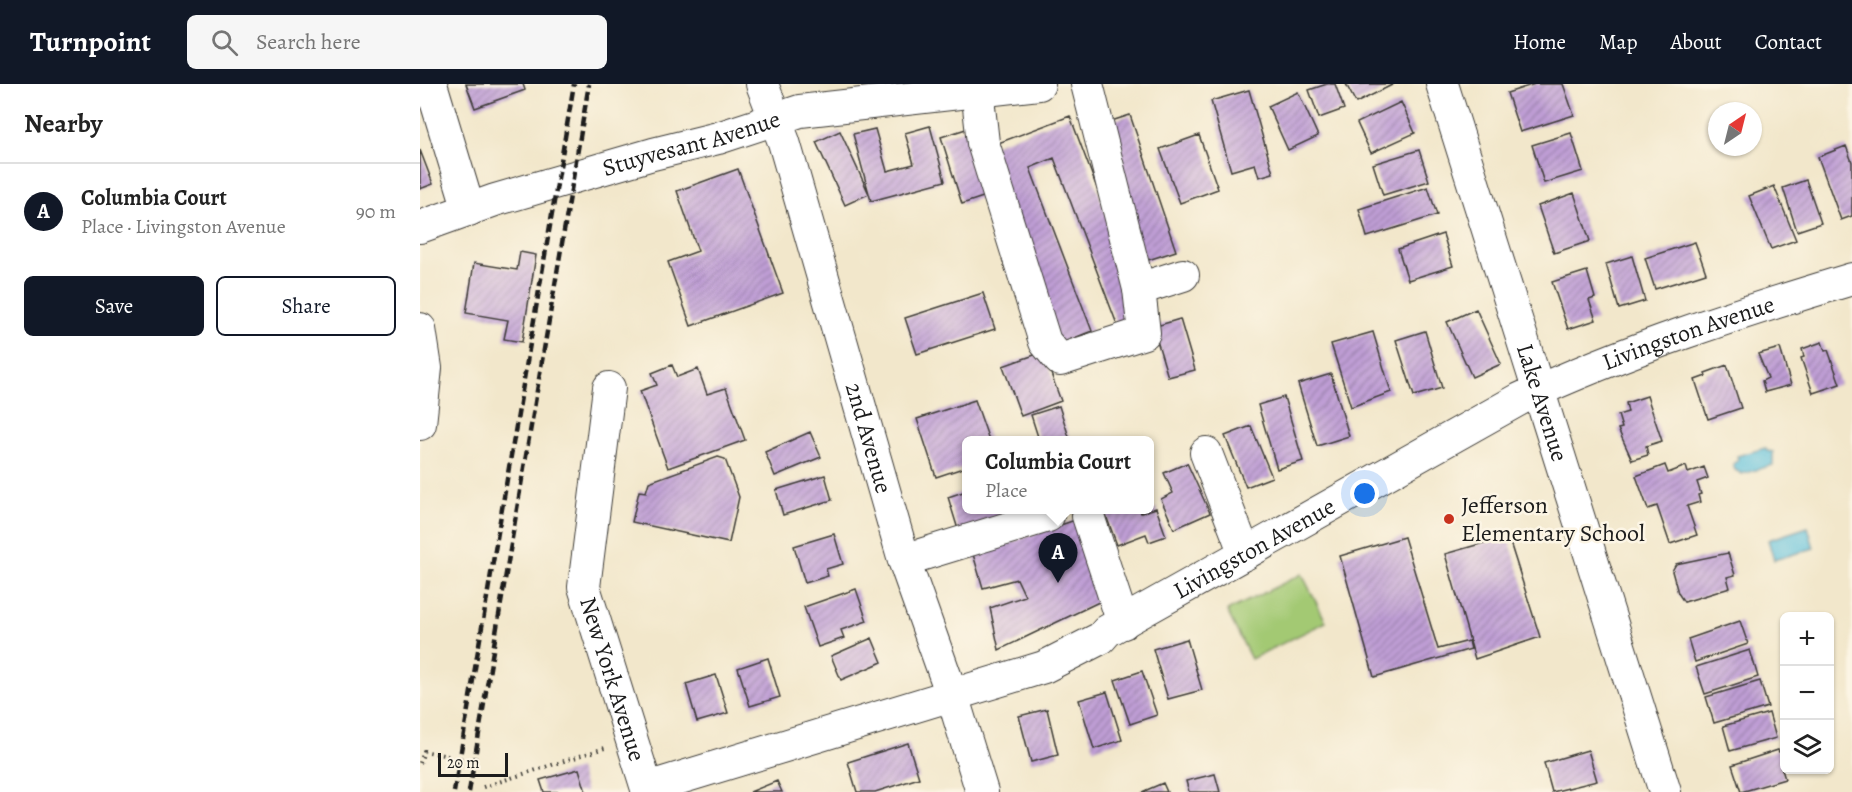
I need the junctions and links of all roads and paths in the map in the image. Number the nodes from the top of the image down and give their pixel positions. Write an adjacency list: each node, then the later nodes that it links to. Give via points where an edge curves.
1 (431, 84): 8 (street)
2 (762, 84): 7 (street, 2nd Avenue)
3 (1038, 84): 6 (street, Stuyvesant Avenue)
4 (1087, 84): 12 (street)
5 (1442, 84): 15 (street, Lake Avenue)
6 (977, 89): 7 (street, Stuyvesant Avenue, via 810,109); 12 (street, via 983,143 1045,342 1060,360 1144,333)
7 (774, 118): 8 (street, Stuyvesant Avenue); 21 (street, 2nd Avenue)
8 (469, 210): 9 (street, Stuyvesant Avenue)
9 (420, 227)
10 (1183, 275): 12 (street)
11 (1852, 279): 15 (street, Livingston Avenue, via 1706,323)
12 (1139, 289)
13 (420, 329): 16 (street, via 426,369)
14 (609, 388): 28 (street, New York Avenue, via 584,587)
15 (1539, 390): 20 (street, Livingston Avenue); 30 (street, Lake Avenue)
16 (420, 424)
17 (1206, 453): 20 (street)
18 (1048, 516): 21 (street)
19 (1088, 516): 22 (street)
20 (1245, 554): 22 (street, Livingston Avenue)
21 (904, 560): 23 (street, 2nd Avenue)
22 (1123, 623): 23 (street, Livingston Avenue, via 1044,667)
23 (952, 695): 28 (street, Livingston Avenue); 29 (street, 2nd Avenue)
24 (605, 748): 27 (path)
25 (448, 756): 26 (path, via 424,752)
26 (420, 763)
27 (483, 787)
28 (648, 790)
29 (982, 792)
30 (1665, 792)

